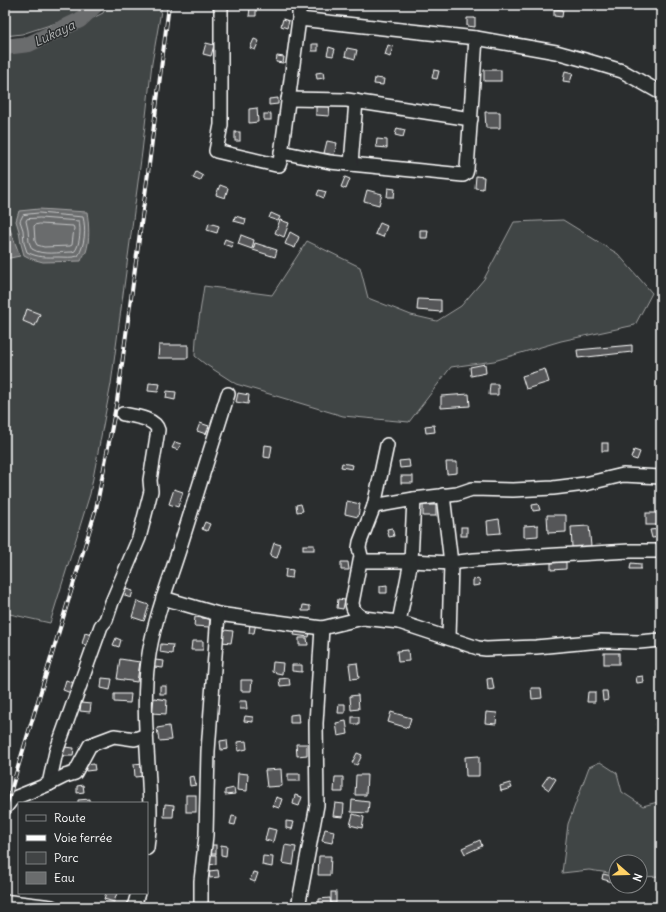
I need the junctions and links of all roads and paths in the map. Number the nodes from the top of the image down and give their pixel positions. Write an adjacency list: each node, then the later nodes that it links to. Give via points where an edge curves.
1 (221, 5): 9 (street, via 221,125 216,151 276,165 279,165)
2 (300, 5): 3 (street)
3 (299, 19): 4 (street); 6 (street)
4 (476, 38): 5 (street, via 556,52 593,62 622,71); 8 (street)
5 (661, 93)
6 (288, 99): 7 (street); 9 (street)
7 (356, 102): 8 (street); 10 (street)
8 (471, 118): 10 (street, via 467,169 463,175)
9 (281, 152): 10 (street)
10 (351, 164)
11 (228, 394): 22 (street)
12 (123, 414): 30 (street, via 148,420 157,427 150,480 151,493 139,538 106,620 101,626 56,752)
13 (387, 445): 17 (street)
14 (661, 478): 15 (street, via 623,475 553,488 472,489)
15 (443, 495): 16 (street); 21 (street)
16 (414, 499): 17 (street); 20 (street)
17 (374, 506): 19 (street, via 360,542)
18 (661, 551): 21 (street, via 551,555)
19 (361, 561): 20 (street); 24 (street, via 352,603 355,613)
20 (411, 561): 21 (street); 25 (street)
21 (451, 563): 27 (street)
22 (163, 598): 23 (street); 29 (street, via 148,661)
23 (218, 614): 26 (street); 37 (street, via 208,751)
24 (363, 618): 25 (street); 26 (street)
25 (399, 622): 27 (street)
26 (322, 628): 38 (street, via 316,723 317,805)
27 (449, 638): 28 (street, via 486,649 600,640)
28 (661, 640)
29 (146, 735): 30 (street, via 135,739 114,736 90,745 74,773); 32 (street, via 150,788)
30 (50, 784): 31 (street, via 12,799)
31 (5, 808)
32 (148, 837)
33 (138, 894): 36 (street)
34 (5, 903): 35 (street)
35 (52, 907)
36 (134, 907)
37 (201, 907)
38 (298, 907)

